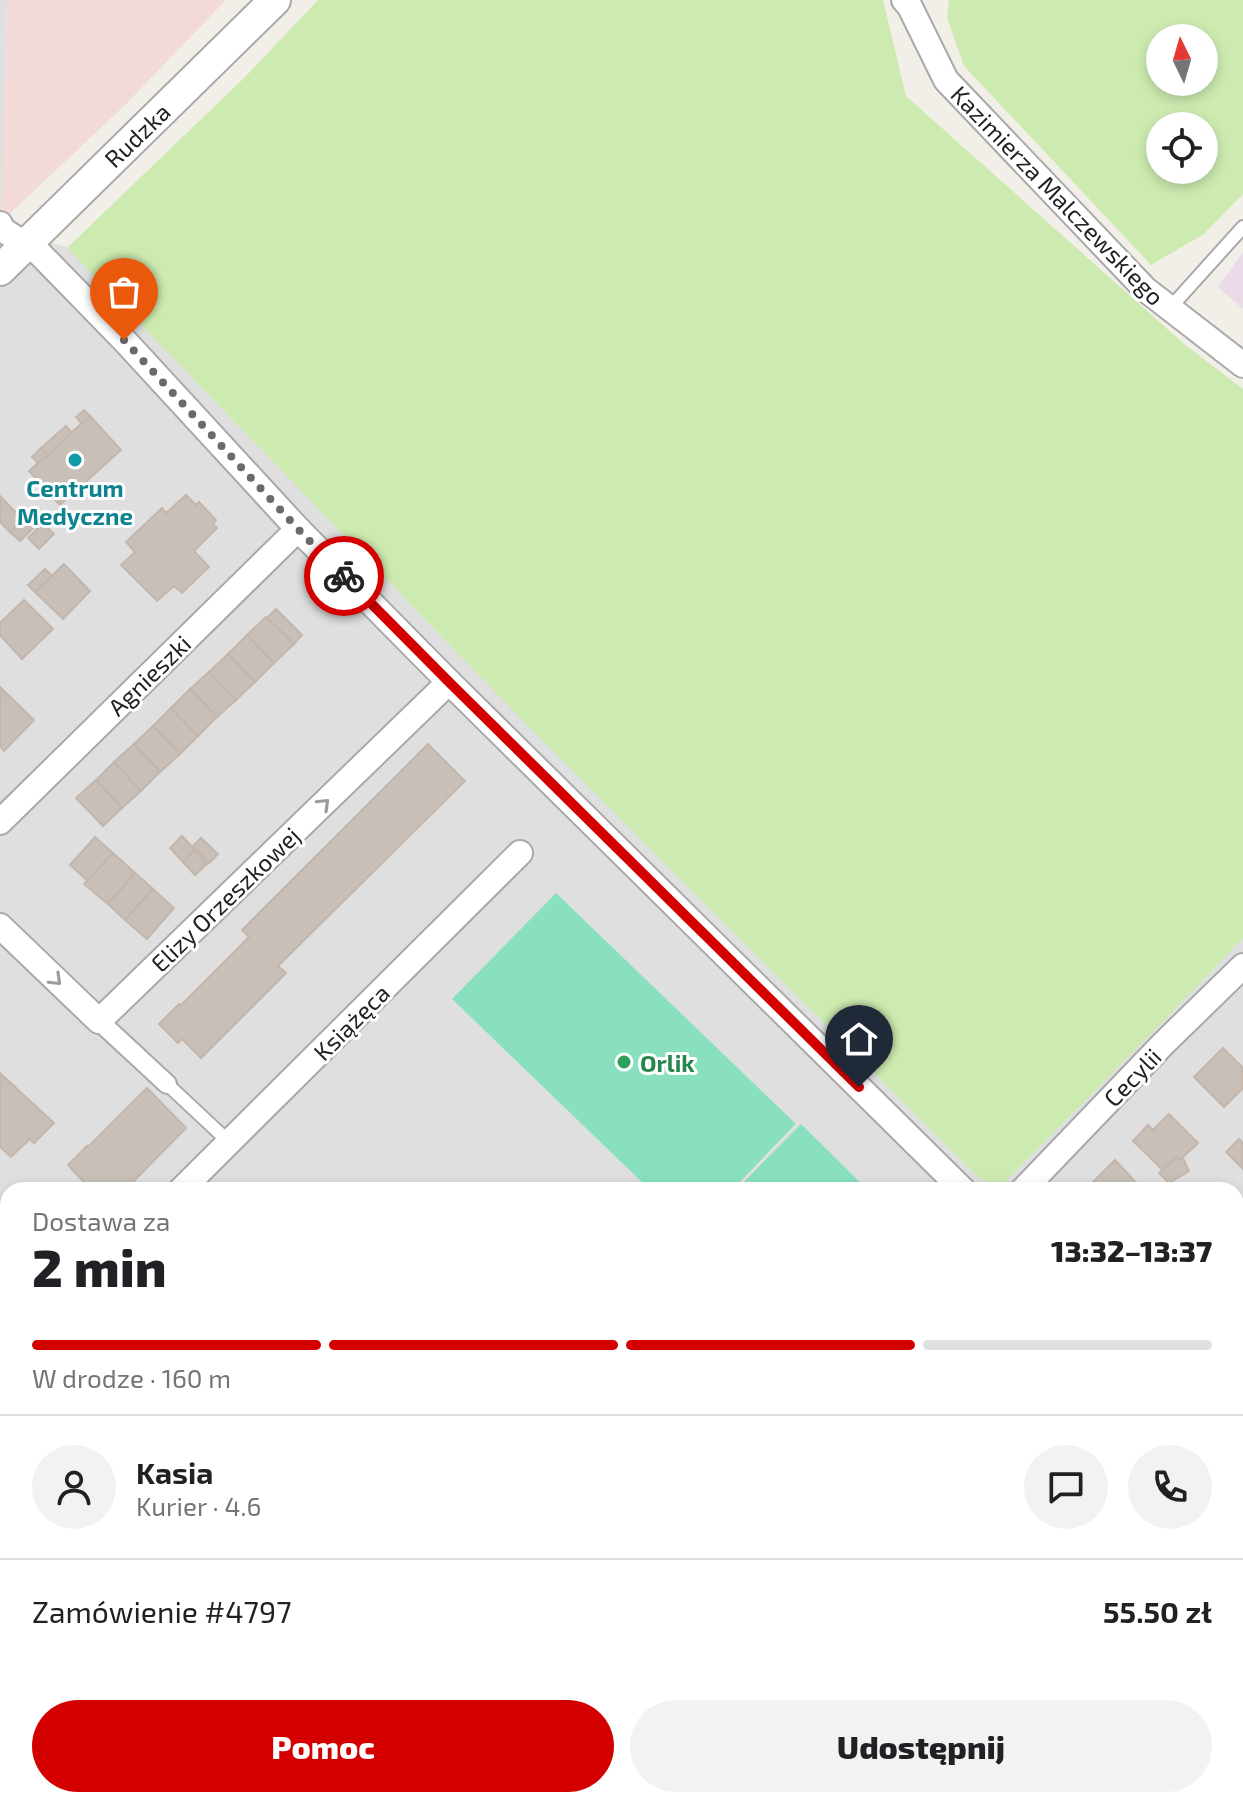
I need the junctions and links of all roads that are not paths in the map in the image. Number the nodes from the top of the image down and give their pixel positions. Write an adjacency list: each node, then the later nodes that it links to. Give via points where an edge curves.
1 (275, 0): 5 (street, Rudzka)
2 (904, 0): 7 (street, Kazimierza Malczewskiego, via 946,80 1145,289)
3 (0, 224): 5 (street)
4 (1243, 227): 7 (lane)
5 (25, 246): 6 (street, Rudzka); 9 (street, via 39,253 124,340)
6 (0, 270)
7 (1170, 308): 8 (street, Kazimierza Malczewskiego)
8 (1243, 365)
9 (298, 529): 10 (street); 11 (street, Agnieszki)
10 (449, 682): 15 (street, Elizy Orzeszkowej, one-way to 10); 19 (street)
11 (0, 822)
12 (520, 853): 17 (street, Książęca)
13 (0, 926): 15 (street, one-way to 15)
14 (1243, 966): 20 (street, Cecylii)
15 (99, 1021): 16 (street)
16 (167, 1084): 17 (lane)
17 (229, 1142): 18 (street, Książęca)
18 (189, 1182)
19 (955, 1182)
20 (1031, 1182)

